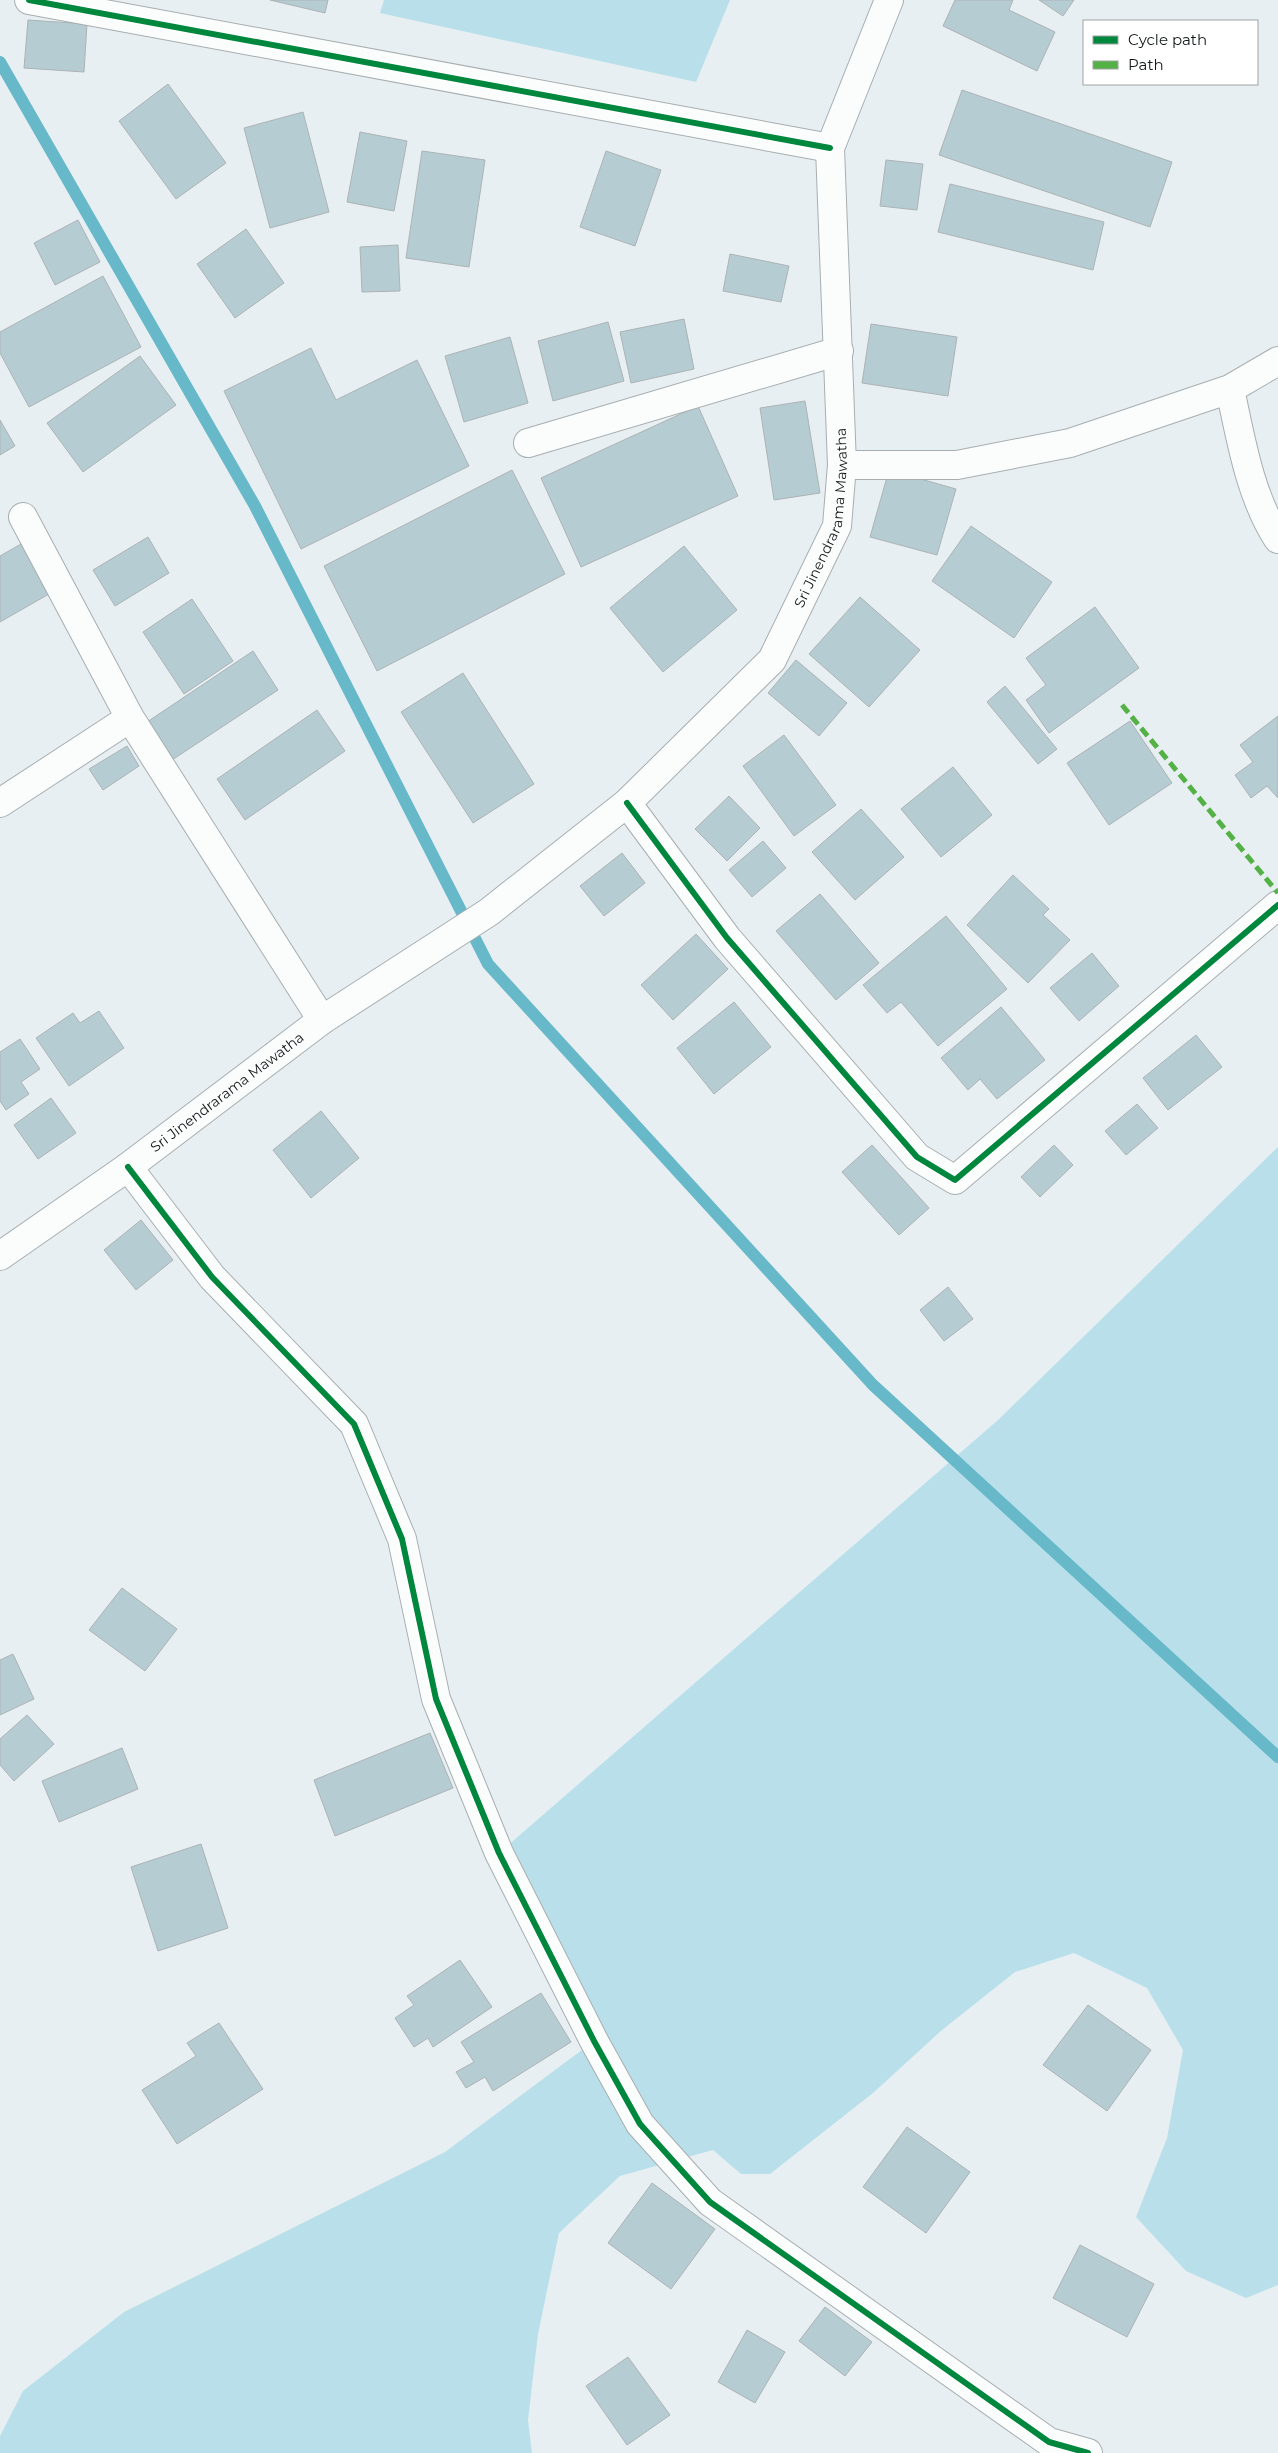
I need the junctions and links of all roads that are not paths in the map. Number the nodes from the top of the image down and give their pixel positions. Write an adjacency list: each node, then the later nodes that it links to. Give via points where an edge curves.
1 (29, 0): 3 (street)
2 (889, 0): 3 (street, Sri Jinendrarama Mawatha)
3 (830, 148): 4 (street, Sri Jinendrarama Mawatha)
4 (839, 351): 7 (street); 8 (street, Sri Jinendrarama Mawatha)
5 (1278, 362): 6 (street)
6 (1230, 389): 8 (street, via 1070,443 957,464); 10 (street, via 1242,444 1265,519)
7 (528, 444)
8 (842, 465): 13 (street, Sri Jinendrarama Mawatha, via 837,526 772,660)
9 (24, 516): 11 (street)
10 (1278, 539)
11 (130, 718): 12 (street); 15 (street)
12 (0, 803)
13 (627, 803): 14 (street, via 752,967 917,1157 954,1180); 15 (street, Sri Jinendrarama Mawatha, via 489,912)
14 (1278, 905)
15 (322, 1020): 16 (street, Sri Jinendrarama Mawatha)
16 (128, 1168): 17 (street, Sri Jinendrarama Mawatha); 18 (street, via 212,1276 354,1424 402,1539 436,1699 499,1854 640,2124 710,2202 1049,2442)
17 (0, 1256)
18 (1088, 2453)

